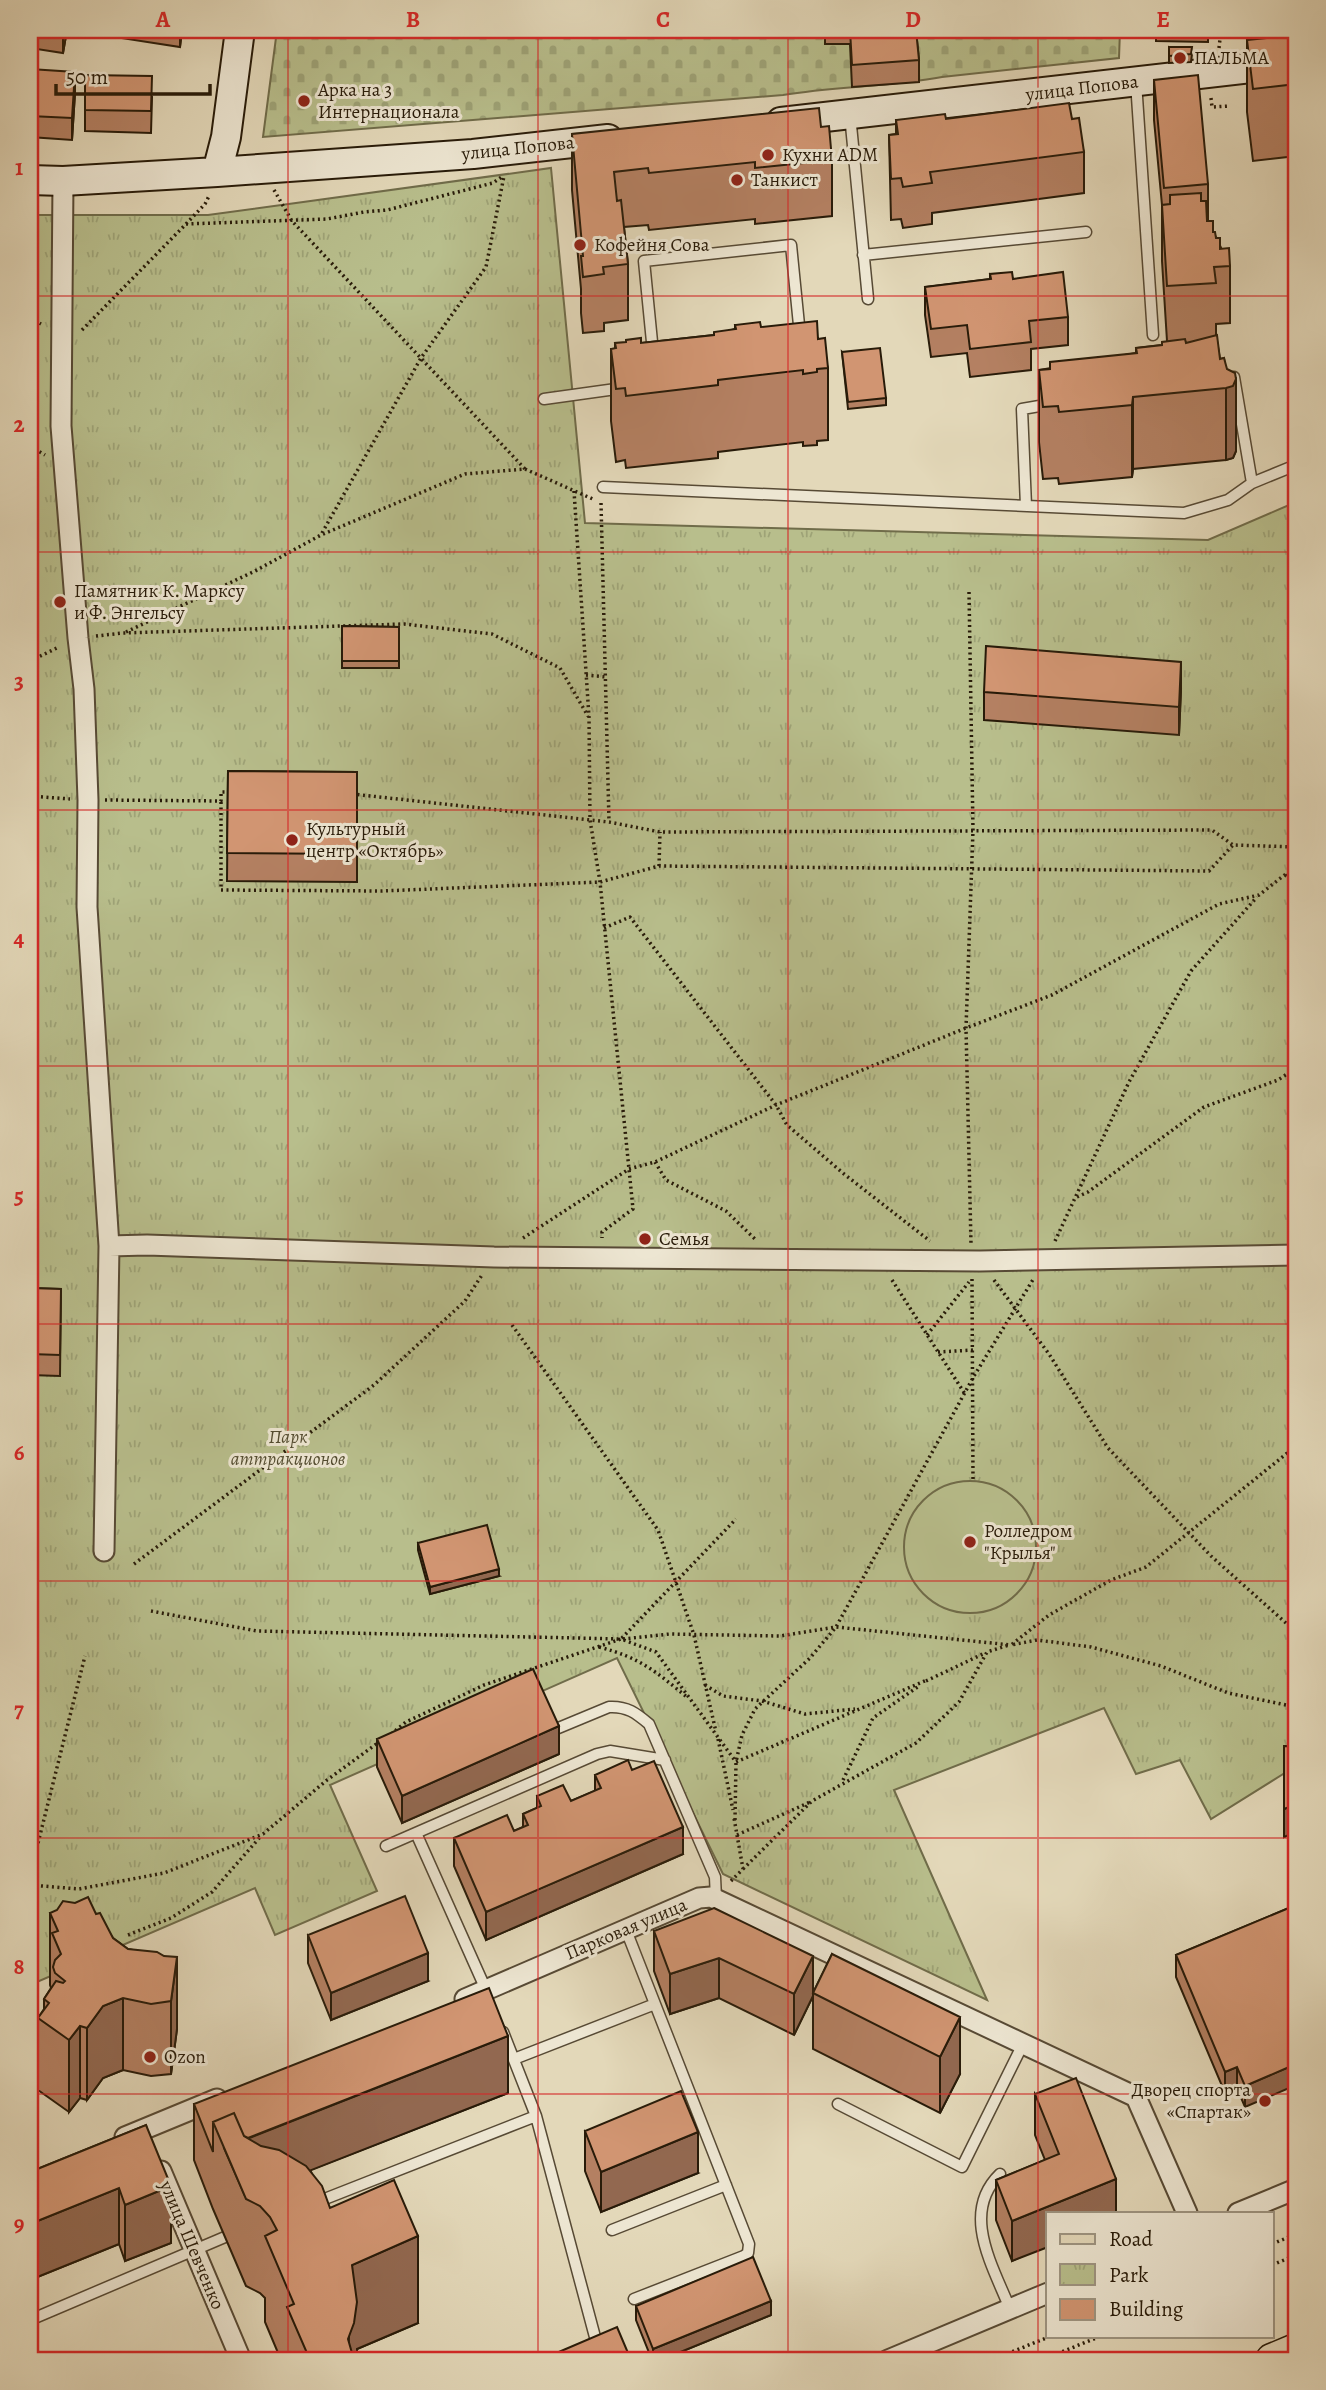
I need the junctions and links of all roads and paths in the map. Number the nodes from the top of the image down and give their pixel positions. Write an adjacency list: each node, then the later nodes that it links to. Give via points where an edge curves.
1 (240, 30): 9 (main road, via 226,136)
2 (1296, 63): 3 (main road, улица Попова)
3 (1136, 82): 4 (main road, улица Попова); 16 (lane)
4 (850, 115): 5 (main road, улица Попова); 14 (lane)
5 (755, 124)
6 (634, 136): 9 (main road, улица Попова)
7 (30, 180): 8 (main road, улица Попова)
8 (63, 181): 9 (main road, улица Попова); 18 (street)
9 (214, 182): 12 (path, via 205,204)
10 (274, 189): 11 (path)
11 (292, 221): 12 (path); 20 (path); 20 (path, via 387,210 493,183 505,174 486,267)
12 (186, 224): 18 (path)
13 (1086, 232): 14 (lane)
14 (863, 255): 15 (lane)
15 (867, 299)
16 (1153, 335)
17 (800, 341): 19 (lane, via 791,245 778,246 643,261)
18 (63, 344): 35 (street, via 61,426)
19 (654, 356)
20 (421, 358): 26 (path); 32 (path)
21 (1220, 377): 27 (lane, via 1233,375)
22 (632, 387): 23 (lane)
23 (544, 399)
24 (1062, 403): 31 (lane, via 1022,409)
25 (1296, 465): 27 (lane)
26 (525, 470): 29 (path); 32 (path, via 465,474)
27 (1252, 483): 31 (lane, via 1228,500 1184,513)
28 (603, 487): 30 (path); 31 (lane)
29 (574, 491): 30 (path); 37 (path)
30 (601, 503): 38 (path)
31 (1026, 506)
32 (321, 535): 34 (path)
33 (969, 592): 47 (path)
34 (123, 633): 35 (path); 39 (path, via 404,624 492,634 560,668)
35 (78, 638): 36 (path); 43 (street)
36 (30, 661)
37 (586, 676): 38 (path); 39 (path)
38 (606, 677): 46 (path)
39 (589, 718): 45 (path)
40 (235, 792): 44 (path, via 221,792)
41 (342, 794): 45 (path)
42 (30, 796): 43 (path)
43 (88, 800): 44 (path); 65 (street, via 88,907)
44 (220, 801): 55 (path, via 221,890 382,891)
45 (590, 820): 46 (path); 55 (path)
46 (609, 822): 48 (path)
47 (972, 830): 48 (path); 49 (path, via 1212,830); 53 (path)
48 (660, 832): 51 (path)
49 (1233, 845): 50 (path); 53 (path, via 1209,871)
50 (1296, 847)
51 (659, 866): 53 (path); 55 (path)
52 (1296, 866): 54 (path)
53 (970, 868): 59 (path)
54 (1285, 874): 56 (path); 57 (path)
55 (600, 882): 58 (path)
56 (1296, 882)
57 (1259, 895): 59 (path, via 1219,904 1052,995); 64 (path, via 1191,971 1129,1083)
58 (604, 928): 61 (path, via 630,917); 63 (path)
59 (966, 1028): 61 (path); 72 (path)
60 (1296, 1068): 64 (path, via 1278,1080 1204,1107 1088,1192)
61 (776, 1105): 62 (path); 72 (path, via 787,1125 844,1174)
62 (655, 1162): 63 (path); 70 (path, via 666,1180 726,1211)
63 (629, 1169): 67 (path); 68 (path, via 632,1209 602,1232)
64 (1074, 1197): 69 (path)
65 (109, 1246): 67 (street); 84 (street)
66 (1296, 1255): 69 (street)
67 (494, 1257): 68 (street); 85 (path, via 466,1301 374,1385)
68 (600, 1257): 70 (street)
69 (1047, 1258): 72 (street); 73 (path)
70 (775, 1259): 71 (street)
71 (879, 1259): 72 (street); 75 (path)
72 (970, 1264): 73 (path); 75 (path); 76 (path)
73 (1015, 1308): 78 (path); 83 (path, via 1108,1448)
74 (512, 1325): 86 (path, via 658,1530)
75 (927, 1335): 77 (path)
76 (974, 1350): 77 (path); 78 (path)
77 (938, 1352): 79 (path)
78 (974, 1376): 79 (path); 81 (path)
79 (965, 1394): 88 (path)
80 (1296, 1446): 83 (path)
81 (973, 1480)
82 (736, 1519): 86 (path)
83 (1189, 1534): 89 (path); 92 (path, via 1146,1567 1111,1580 1049,1615)
84 (104, 1551)
85 (134, 1564)
86 (677, 1582): 90 (path); 91 (path)
87 (151, 1611): 91 (path, via 257,1631)
88 (836, 1627): 90 (path, via 780,1636); 92 (path); 99 (path, via 810,1658)
89 (1296, 1632)
90 (694, 1634): 91 (path); 97 (path)
91 (621, 1639): 93 (path); 98 (path, via 656,1651)
92 (1011, 1644): 94 (path); 100 (path, via 1037,1640 1091,1647 1161,1666 1228,1693)
93 (598, 1646): 98 (path, via 648,1665); 110 (path, via 484,1685 406,1723)
94 (987, 1652): 96 (path); 106 (path, via 959,1702 916,1742)
95 (85, 1656): 114 (path)
96 (927, 1680): 101 (path); 106 (path, via 873,1718)
97 (705, 1685): 99 (path, via 723,1696); 103 (path)
98 (692, 1701): 103 (path)
99 (762, 1701): 101 (path, via 805,1714); 105 (path, via 742,1735)
100 (1296, 1707)
101 (861, 1708): 105 (path)
102 (556, 1729): 104 (lane, via 618,1706 632,1710 649,1724)
103 (717, 1735): 105 (path); 108 (path)
104 (665, 1760): 109 (lane, via 610,1751 597,1754); 115 (lane)
105 (736, 1762): 108 (path)
106 (842, 1782): 107 (path)
107 (811, 1801): 111 (path); 113 (path)
108 (735, 1820): 111 (path)
109 (416, 1833): 112 (lane); 120 (lane)
110 (263, 1834): 116 (path, via 164,1873 79,1889); 119 (path, via 212,1892 171,1918)
111 (737, 1835): 113 (path)
112 (386, 1846)
113 (743, 1869): 115 (path, via 727,1884)
114 (30, 1875)
115 (715, 1877): 117 (lane)
116 (30, 1885)
117 (716, 1899): 118 (street, Парковая улица, via 699,1898); 124 (street)
118 (625, 1930): 120 (street, Парковая улица); 121 (lane)
119 (128, 1935)
120 (488, 1995): 122 (street, Парковая улица)
121 (655, 2004): 125 (lane); 132 (lane)
122 (448, 2006)
123 (497, 2017): 125 (lane)
124 (1023, 2044): 127 (lane, via 962,2167); 135 (street, via 1136,2097)
125 (514, 2059): 128 (lane)
126 (232, 2093): 129 (street)
127 (838, 2105)
128 (536, 2116): 134 (lane); 148 (lane)
129 (149, 2142): 130 (street); 141 (street, улица Шевченко)
130 (106, 2145)
131 (1000, 2174): 146 (lane, via 983,2200 980,2227)
132 (726, 2185): 137 (lane); 145 (lane, via 749,2244 748,2253)
133 (1296, 2189): 136 (street)
134 (303, 2207)
135 (1187, 2212)
136 (1240, 2212)
137 (612, 2230)
138 (1296, 2234): 140 (path)
139 (225, 2238): 141 (lane)
140 (1274, 2243)
141 (195, 2251): 147 (lane); 154 (street, улица Шевченко)
142 (1296, 2255): 143 (path)
143 (1274, 2264)
144 (1046, 2294): 146 (street)
145 (634, 2299)
146 (1010, 2309): 155 (street)
147 (30, 2319)
148 (595, 2337): 151 (lane); 152 (lane)
149 (1046, 2338): 156 (path)
150 (1096, 2338): 157 (path)
151 (584, 2342)
152 (600, 2349)
153 (1296, 2350): 158 (main road)
154 (242, 2360)
155 (888, 2360)
156 (992, 2360)
157 (1042, 2360)
158 (1272, 2360)

